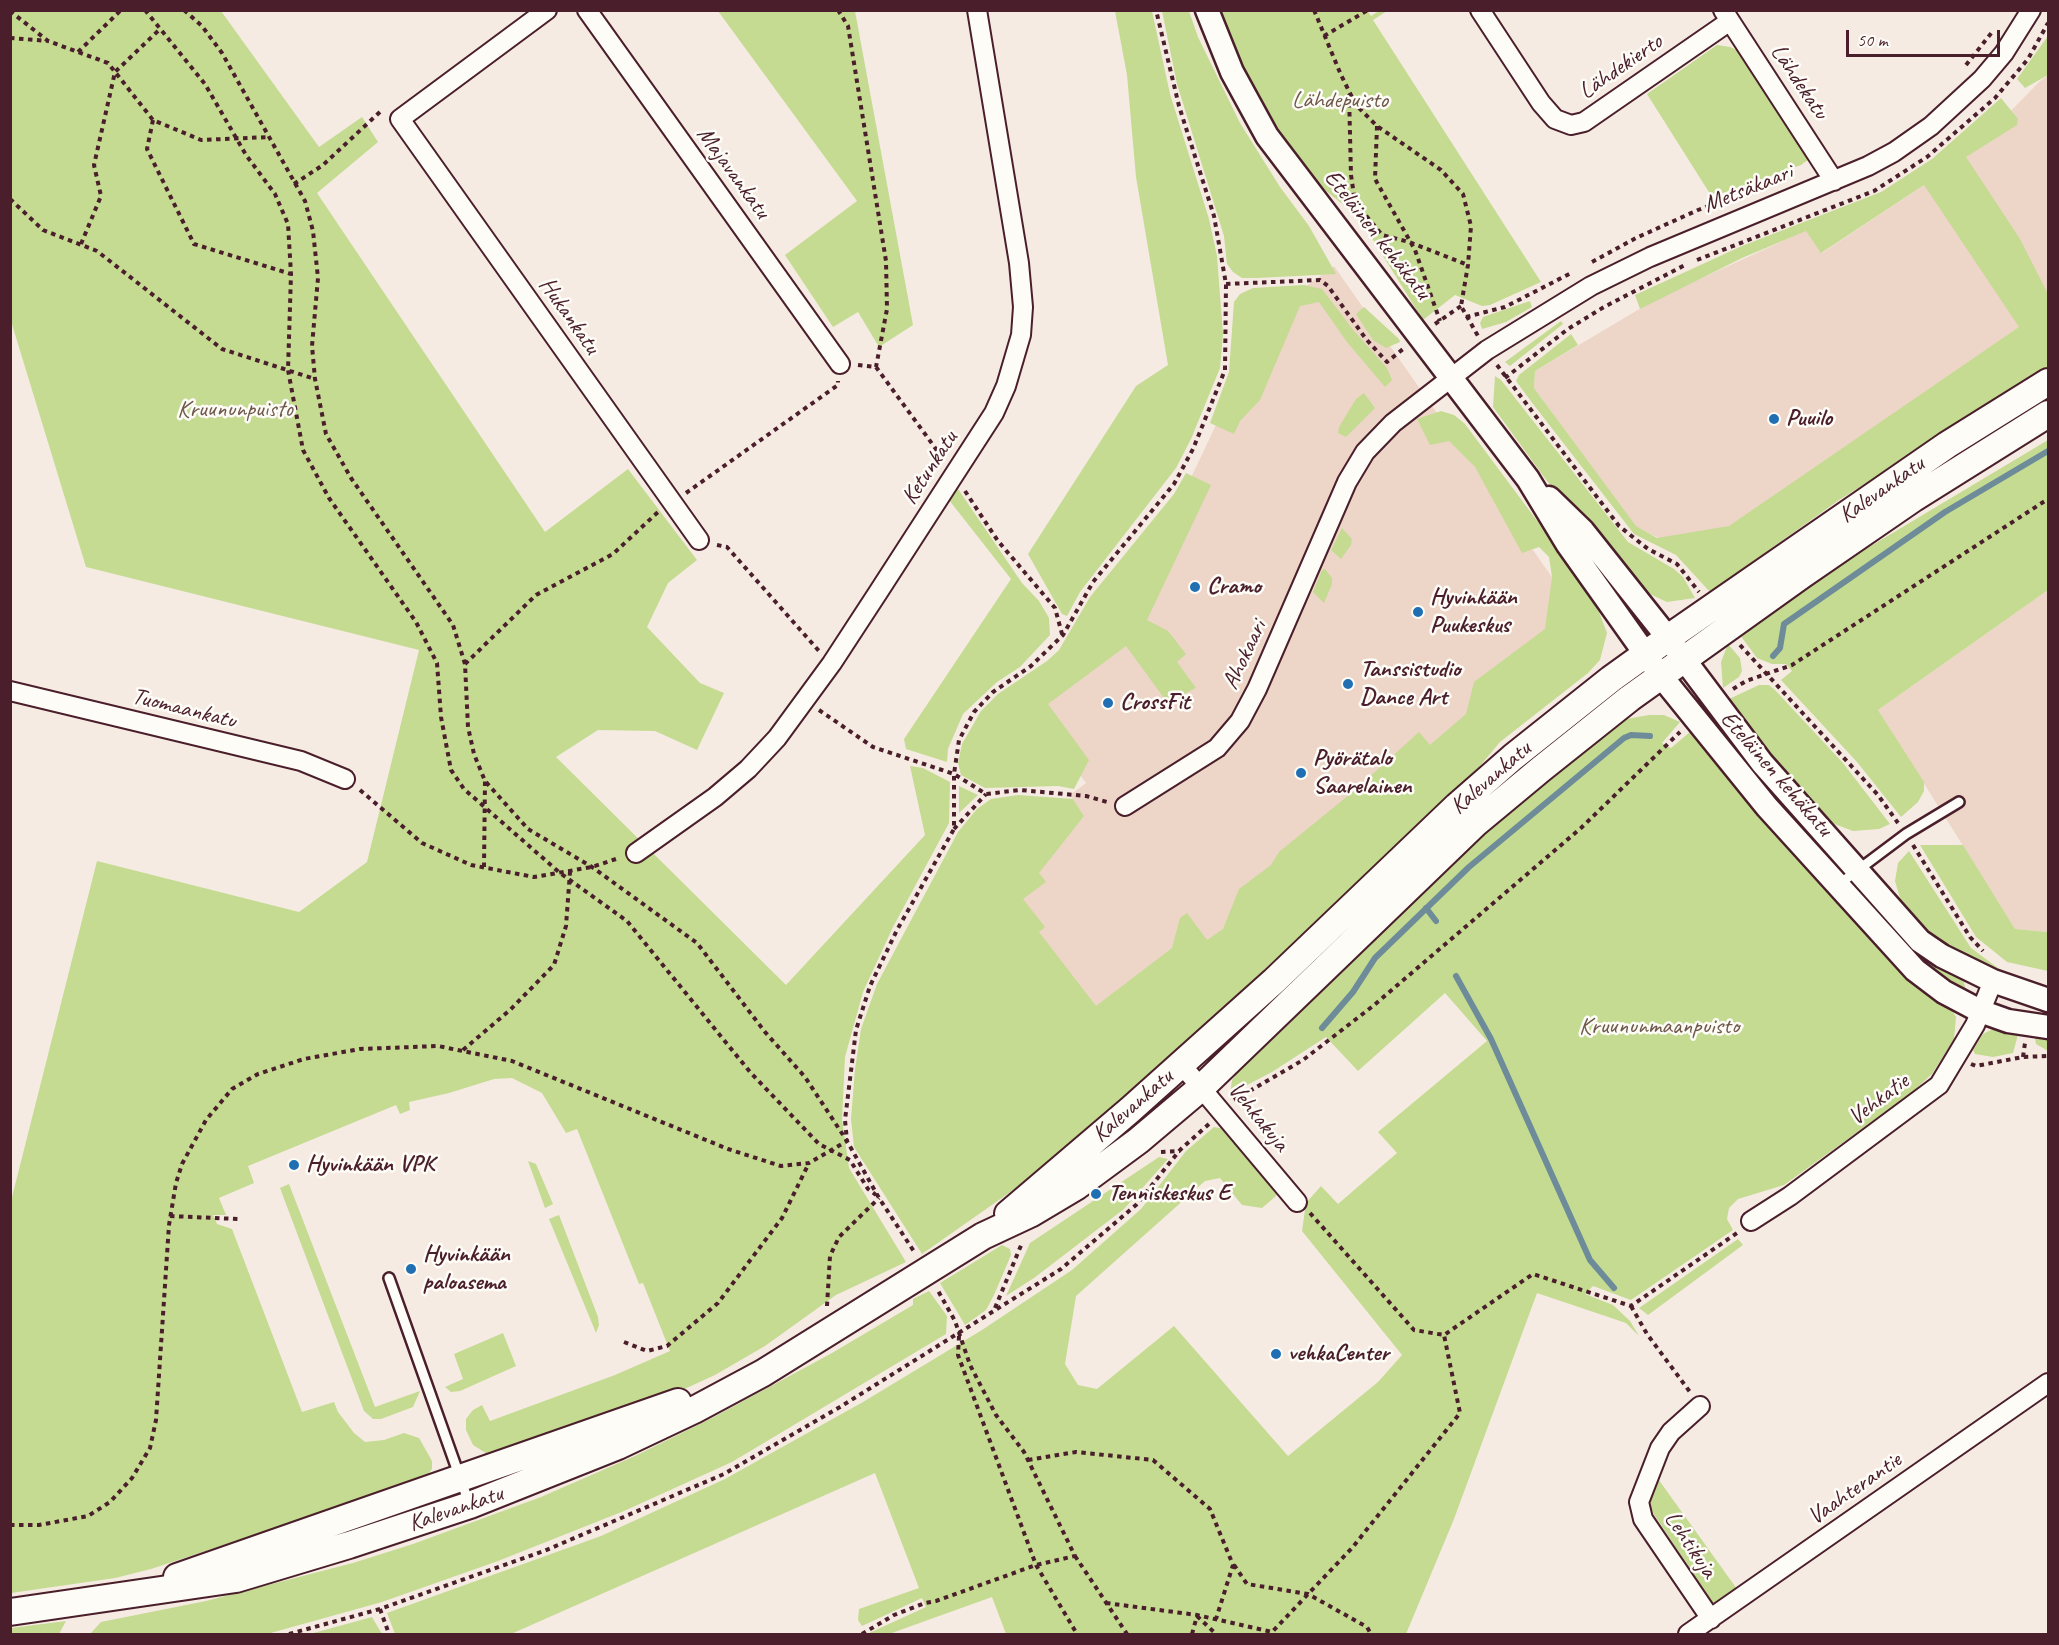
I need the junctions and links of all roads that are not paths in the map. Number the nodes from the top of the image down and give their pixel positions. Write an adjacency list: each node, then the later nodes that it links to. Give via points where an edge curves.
1 (547, 10): 14 (street, Hukankatu, via 400,119)
2 (587, 10): 9 (street, Majavankatu)
3 (977, 10): 23 (street, Ketunkatu, via 1023,307 1021,335 1006,386 994,413 832,663 777,738 748,769)
4 (1207, 10): 10 (street, Eteläinen kehäkatu, via 1232,72 1267,136)
5 (1480, 10): 7 (street, Lähdekierto, via 1541,103 1555,119 1571,125 1584,122)
6 (2031, 10): 8 (street, Metsäkaari, via 2004,53 1958,104 1894,152)
7 (1726, 16): 8 (street, Lähdekatu)
8 (1834, 181): 10 (street, Metsäkaari, via 1728,223 1591,286)
9 (840, 364)
10 (1452, 376): 13 (street, Eteläinen kehäkatu); 22 (street, Ahokaari, via 1393,423 1365,452 1347,482 1240,721 1217,748)
11 (2049, 382): 15 (main road, Kalevankatu, via 1947,445)
12 (2049, 414): 17 (main road, Kalevankatu, via 1914,498)
13 (1528, 479): 15 (street, Eteläinen kehäkatu, via 1583,531); 16 (street, Eteläinen kehäkatu, via 1568,545)
14 (699, 540)
15 (1668, 638): 16 (main road, Kalevankatu); 17 (street, Eteläinen kehäkatu)
16 (1645, 654): 18 (street, Eteläinen kehäkatu); 30 (main road, Kalevankatu, via 1457,806)
17 (1684, 660): 18 (main road, Kalevankatu); 24 (street, Eteläinen kehäkatu, via 1762,763)
18 (1661, 676): 25 (street, Eteläinen kehäkatu, via 1767,807); 31 (main road, Kalevankatu, via 1476,823)
19 (10, 691): 20 (street, Tuomaankatu, via 300,761)
20 (345, 779)
21 (1959, 802): 24 (lane)
22 (1125, 806)
23 (636, 853)
24 (1857, 870): 25 (lane); 26 (street, Eteläinen kehäkatu, via 1920,941 1941,956)
25 (1838, 885): 28 (street, Eteläinen kehäkatu, via 1915,970 1944,992)
26 (1993, 981): 27 (street, Eteläinen kehäkatu); 28 (street, Vehkatie)
27 (2049, 999)
28 (1980, 1011): 29 (street, Eteläinen kehäkatu, via 2008,1021); 33 (street, Vehkatie, via 1939,1084)
29 (2049, 1027)
30 (1181, 1064): 31 (street, Vehkakuja); 34 (main road, Kalevankatu)
31 (1202, 1087): 32 (street, Vehkakuja); 34 (main road, Kalevankatu, via 1138,1142 1077,1186)
32 (1297, 1202)
33 (1751, 1221)
34 (983, 1236): 36 (main road, Kalevankatu)
35 (389, 1278): 39 (lane)
36 (763, 1373): 39 (main road, Kalevankatu); 40 (main road, Kalevankatu, via 618,1446)
37 (2049, 1383): 43 (street, Vaahterantie)
38 (1700, 1406): 43 (street, Lehtikuja, via 1671,1432 1660,1448 1639,1502 1643,1519)
39 (460, 1479): 40 (lane); 41 (main road, Kalevankatu)
40 (470, 1505): 41 (main road, Kalevankatu, via 236,1579)
41 (132, 1594): 42 (main road, Kalevankatu)
42 (10, 1612)
43 (1711, 1619): 44 (street, Vaahterantie)
44 (1688, 1635)

